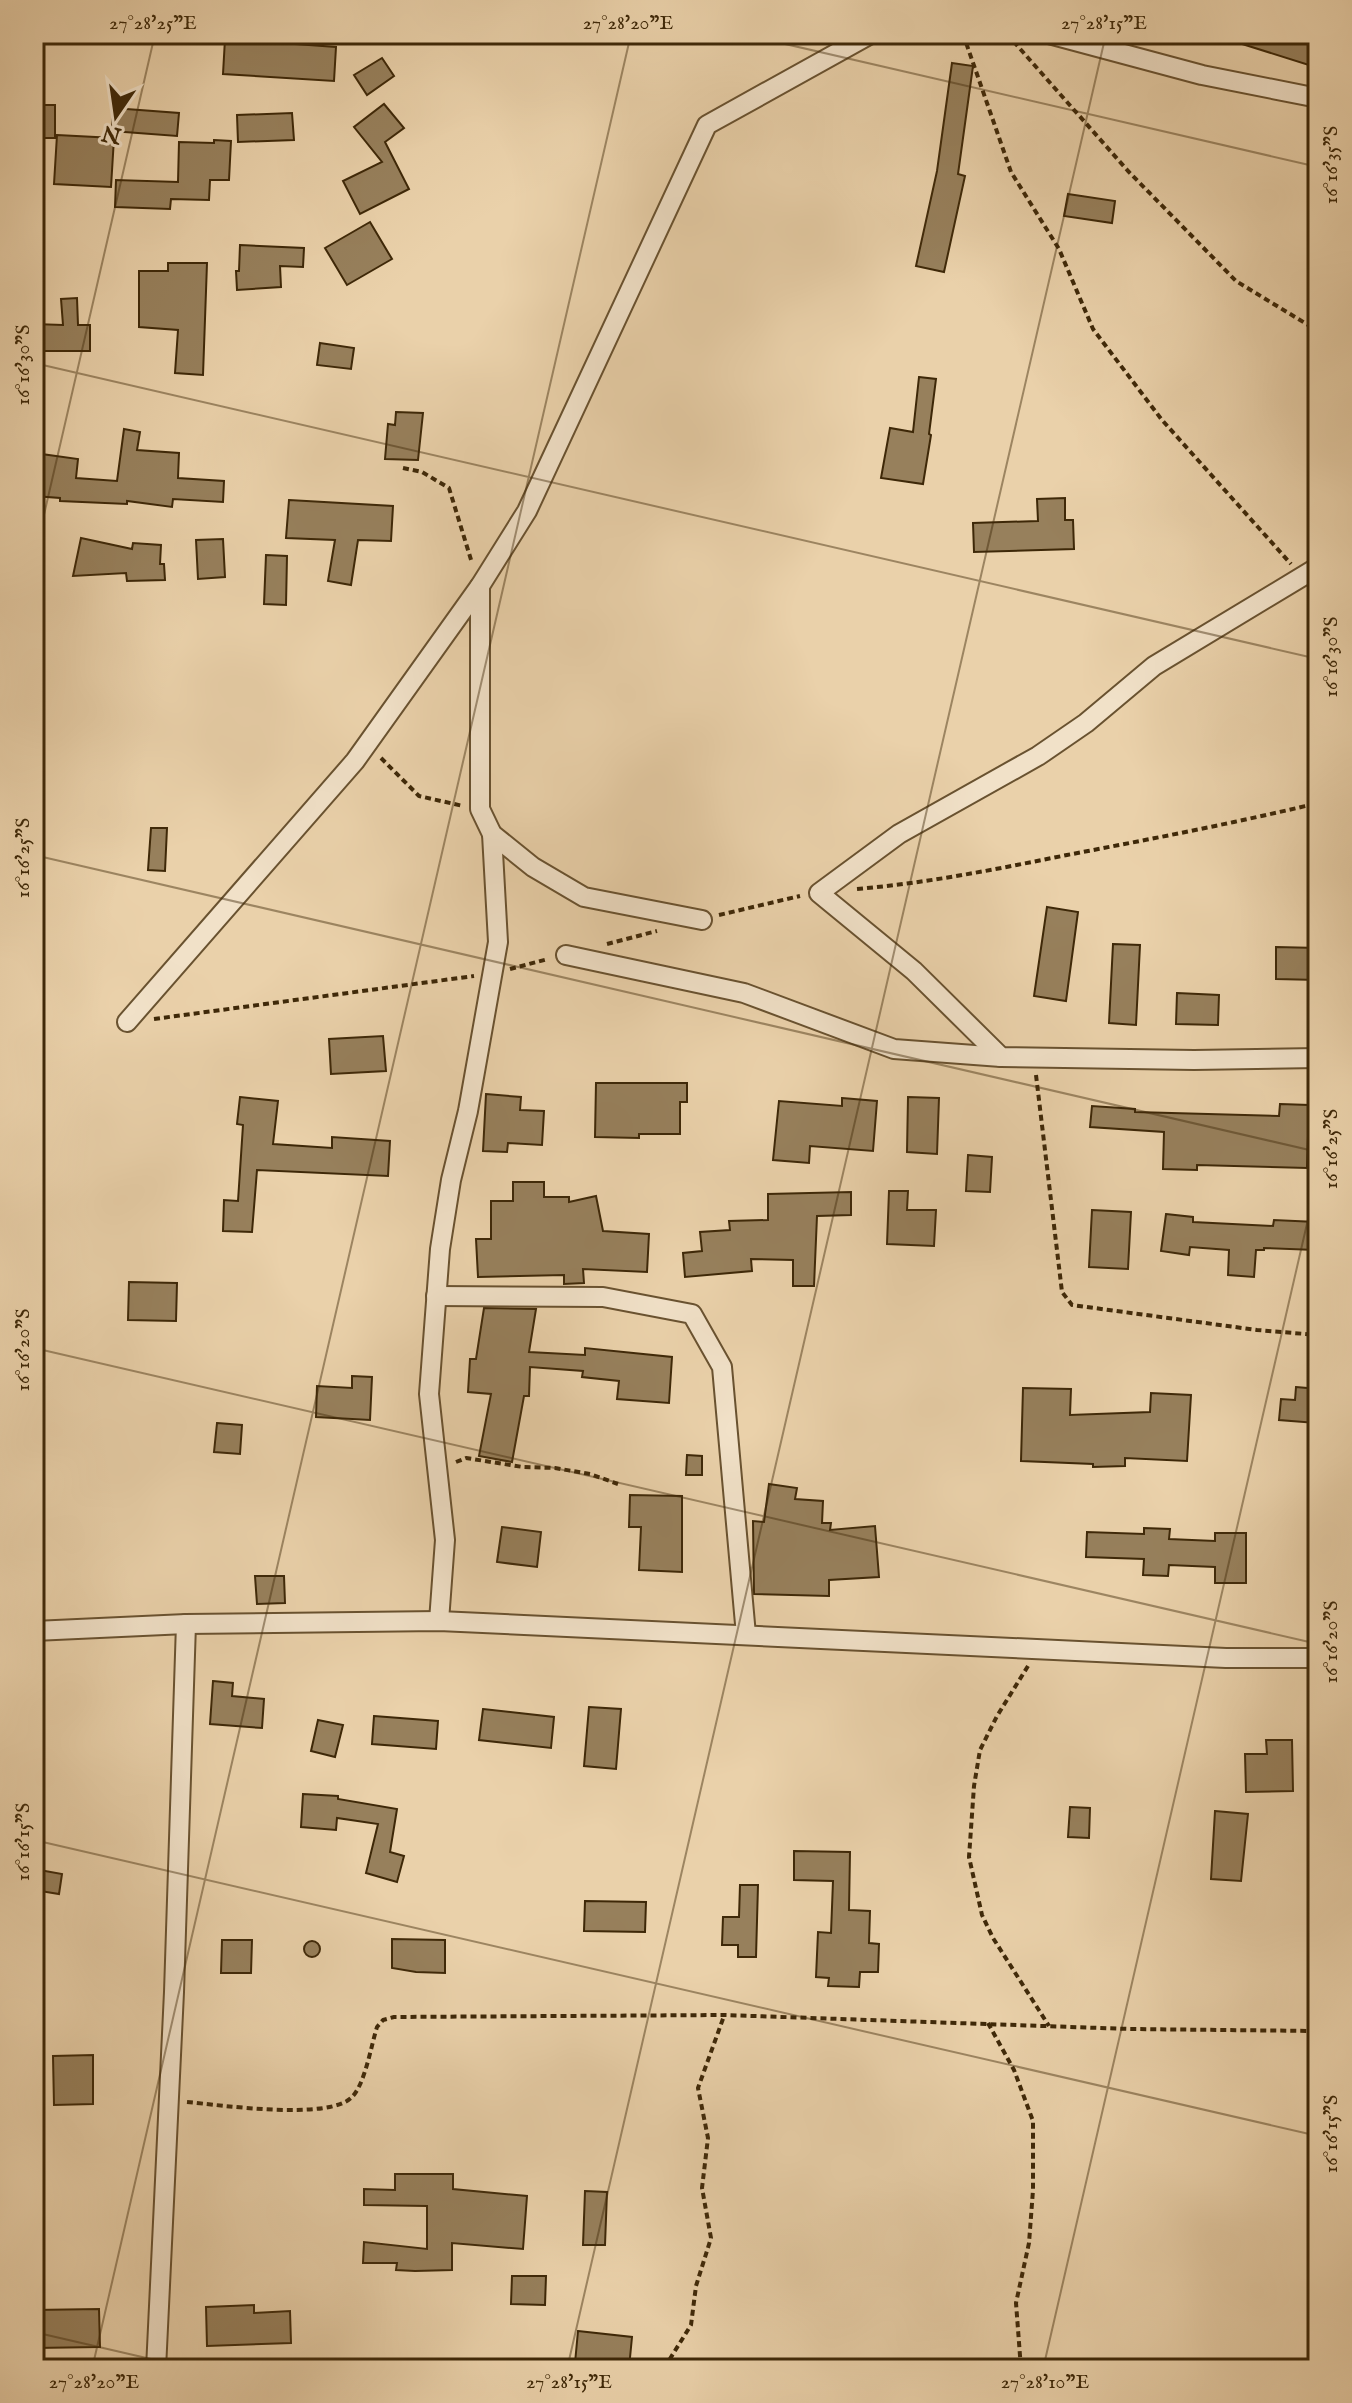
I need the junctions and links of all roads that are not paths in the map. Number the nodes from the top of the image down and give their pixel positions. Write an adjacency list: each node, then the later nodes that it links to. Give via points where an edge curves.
1 (871, 34): 5 (street, via 707,125 527,511)
2 (1049, 34): 3 (street, via 1202,75)
3 (1318, 98)
4 (1318, 567): 10 (street, via 1154,666 1038,756 899,834 819,893 914,971)
5 (480, 586): 6 (street, via 480,809); 9 (street, via 355,761)
6 (492, 834): 7 (street, via 533,867 584,897); 12 (street, via 498,942 451,1180)
7 (702, 920)
8 (566, 955): 10 (street, via 744,993 894,1049)
9 (127, 1022)
10 (1001, 1057): 11 (street)
11 (1318, 1058)
12 (436, 1296): 13 (street, via 429,1394 445,1540); 16 (street, via 603,1297 692,1314 722,1367)
13 (439, 1621): 14 (street); 16 (street)
14 (186, 1624): 15 (street); 18 (street)
15 (34, 1631)
16 (746, 1635): 17 (street)
17 (1318, 1658)
18 (156, 2369)

